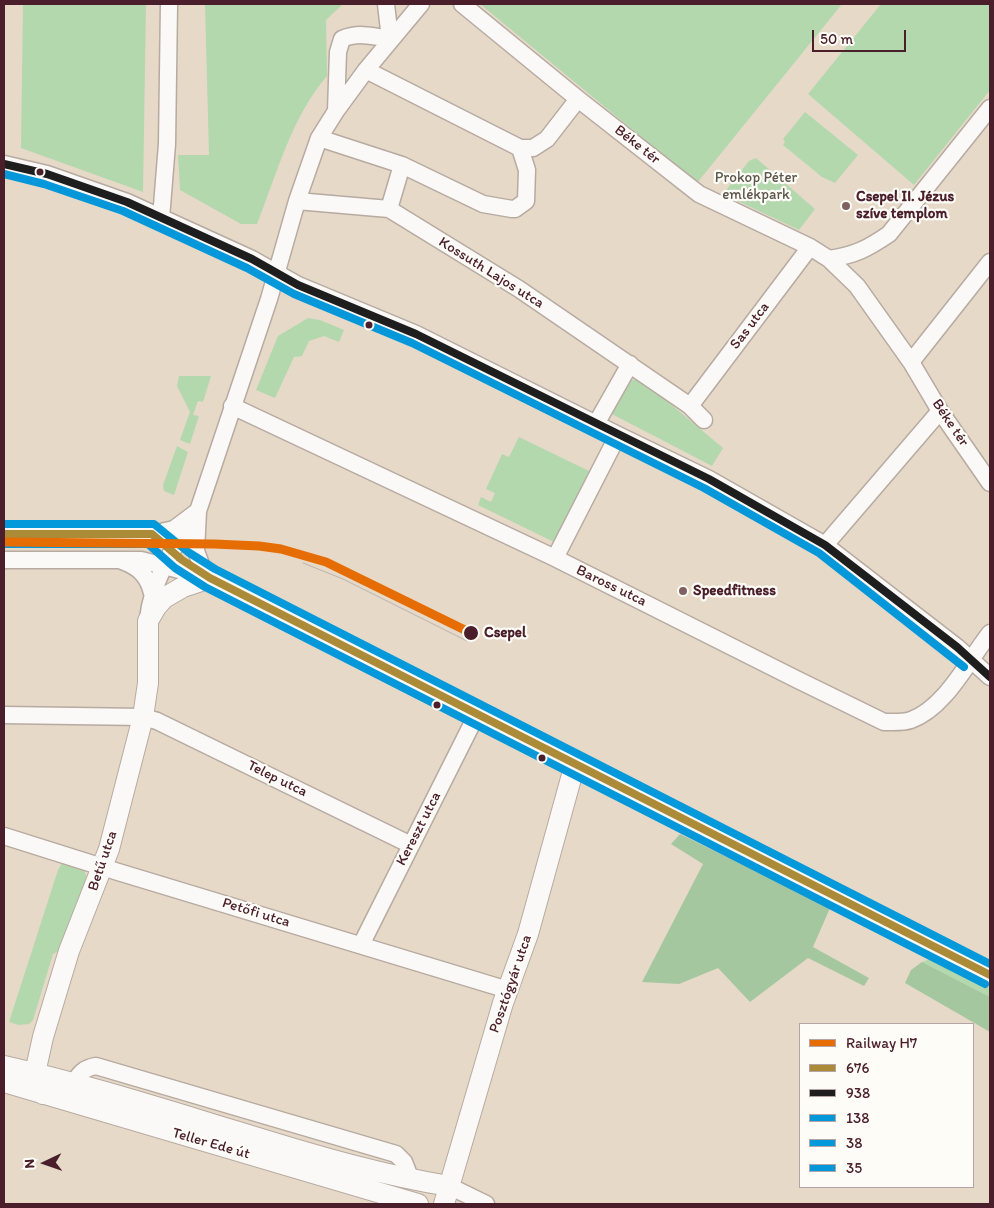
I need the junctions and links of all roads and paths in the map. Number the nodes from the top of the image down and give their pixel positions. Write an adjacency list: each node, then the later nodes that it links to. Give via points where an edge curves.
1 (169, 4): 16 (street, via 167,144)
2 (386, 4): 5 (street)
3 (422, 4): 5 (street)
4 (462, 4): 7 (street, Béke tér)
5 (390, 39): 6 (street); 9 (street, via 352,35 342,39 338,52)
6 (366, 70): 9 (street); 11 (street)
7 (578, 99): 11 (street, via 547,139 533,148); 17 (street, Béke tér, via 700,194)
8 (990, 108): 18 (street, via 889,234 868,249)
9 (336, 111): 10 (street)
10 (319, 138): 13 (street); 14 (street)
11 (520, 148): 13 (street, via 528,170 527,191 526,201 515,209 483,204)
12 (4, 164): 16 (street, via 47,174 127,202)
13 (402, 165): 15 (street)
14 (297, 200): 15 (street); 20 (street)
15 (389, 209): 22 (street, Kossuth Lajos utca, via 519,289)
16 (161, 218): 20 (street)
17 (810, 247): 18 (street, Béke tér); 24 (street, Sas utca)
18 (829, 259): 21 (street, Béke tér, via 857,286)
19 (990, 262): 21 (street)
20 (276, 272): 23 (street); 27 (street, via 298,285 416,334)
21 (911, 362): 25 (street, Béke tér)
22 (630, 364): 24 (street, Kossuth Lajos utca); 27 (street)
23 (232, 406): 30 (street); 35 (street, Baross utca)
24 (690, 406): 26 (street, Kossuth Lajos utca)
25 (940, 410): 29 (street, Béke tér); 33 (street)
26 (704, 420)
27 (596, 424): 28 (street)
28 (618, 435): 33 (street, via 709,479); 35 (street)
29 (990, 483)
30 (198, 511): 32 (street, via 174,528); 34 (street, Betű utca); 39 (street, via 196,551)
31 (4, 534): 32 (street)
32 (152, 534): 34 (street)
33 (825, 545): 43 (street)
34 (172, 551): 38 (street, Betű utca); 39 (street)
35 (555, 558): 43 (street, Baross utca, via 884,722 910,721 925,713 942,698)
36 (4, 560): 37 (street)
37 (120, 560): 38 (street, via 141,560); 40 (street, via 144,574)
38 (164, 566): 39 (street); 40 (street, Betű utca)
39 (210, 578): 41 (main road, via 183,587 164,598); 45 (main road)
40 (152, 593): 41 (street, Betű utca)
41 (148, 621): 47 (main road, Betű utca, via 148,683)
42 (990, 632): 43 (street, Baross utca)
43 (970, 659): 44 (street)
44 (990, 676)
45 (477, 714): 48 (main road); 50 (street, Kereszt utca)
46 (4, 715): 47 (street)
47 (143, 717): 50 (street, Telep utca, via 158,720); 51 (main road, Betű utca)
48 (575, 764): 53 (main road); 54 (main road, Posztógyár utca, via 528,934)
49 (4, 836): 51 (street, Petőfi utca)
50 (411, 845): 52 (street, Kereszt utca)
51 (102, 868): 52 (street, Petőfi utca); 56 (main road, Betű utca, via 69,951)
52 (361, 945): 54 (street, Petőfi utca)
53 (990, 974)
54 (508, 990): 59 (main road, Posztógyár utca)
55 (4, 1066): 56 (main road, Teller Ede út)
56 (35, 1073): 58 (main road, via 37,1086); 59 (main road, Teller Ede út, via 411,1180)
57 (4, 1082): 58 (main road, Teller Ede út)
58 (43, 1094): 60 (main road, Teller Ede út)
59 (447, 1195): 61 (street)
60 (418, 1204)
61 (486, 1204)

